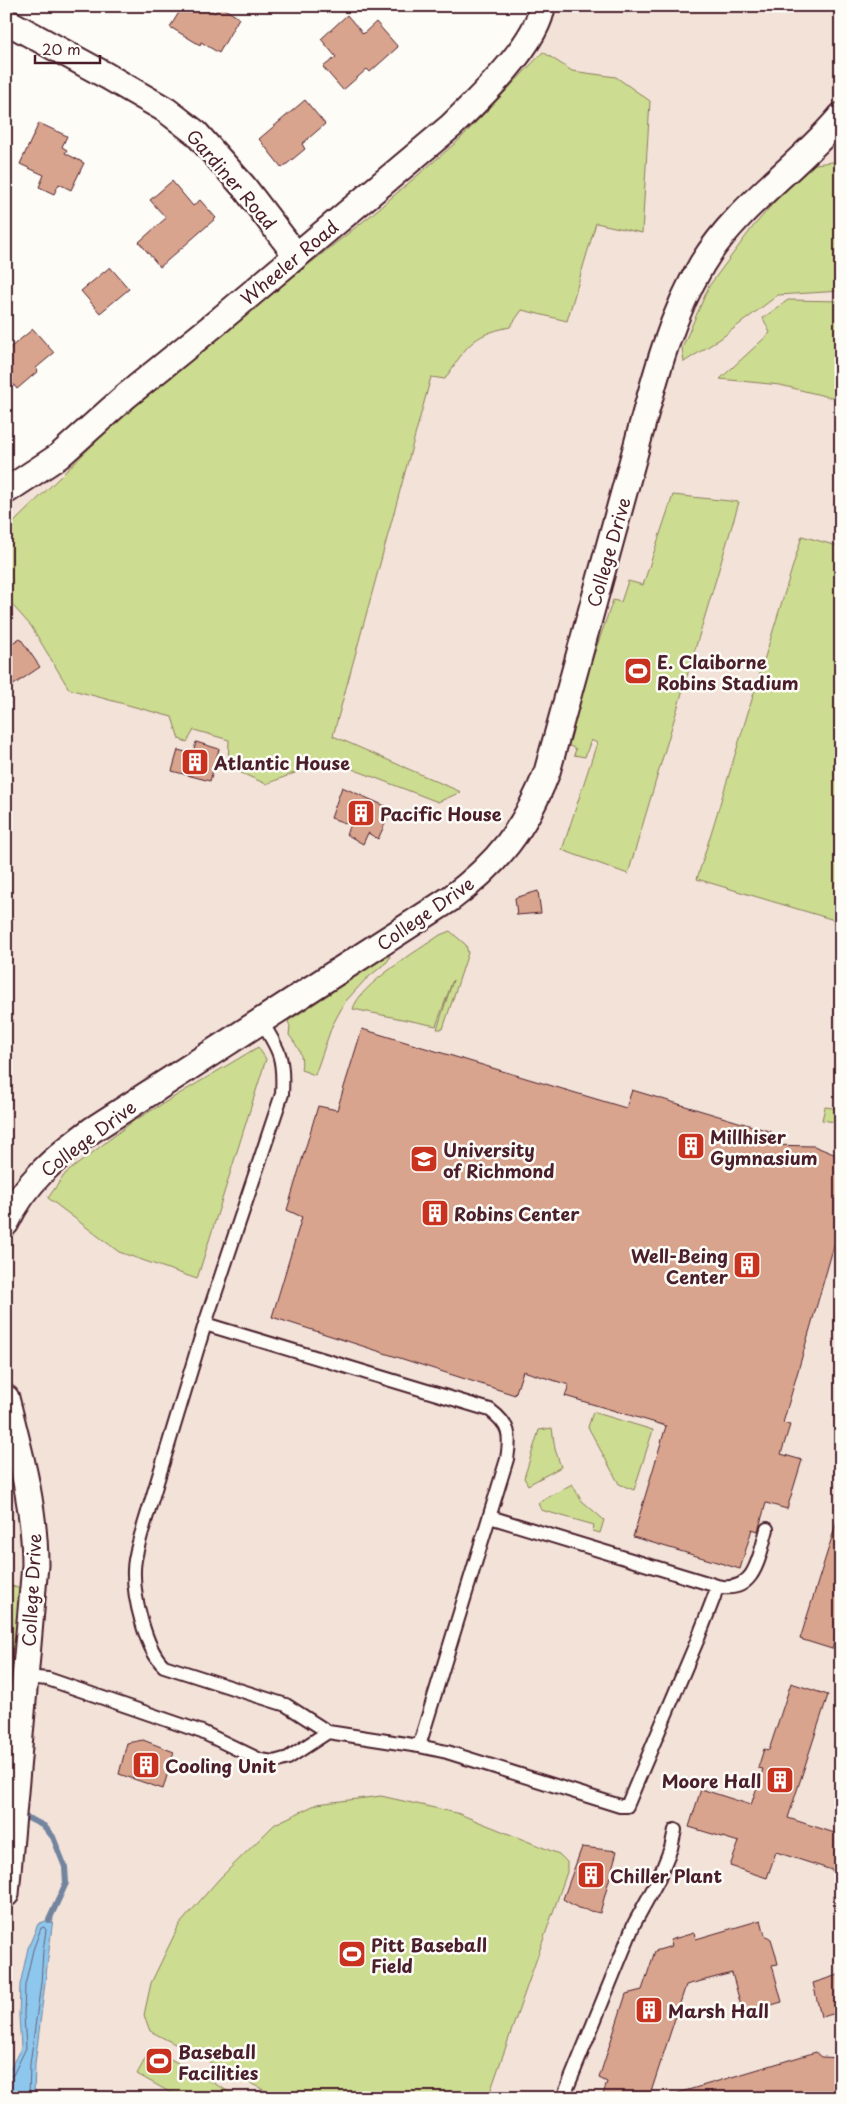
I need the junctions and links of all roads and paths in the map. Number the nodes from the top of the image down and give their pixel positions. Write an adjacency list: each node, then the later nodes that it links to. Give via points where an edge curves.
1 (542, 6): 4 (street, Wheeler Road, via 532,34 484,95)
2 (6, 21): 4 (street, Gardiner Road, via 166,110 196,133 244,187)
3 (841, 116): 6 (street, College Drive, via 809,152 734,222 702,264 679,306 547,772 535,804 513,839 472,882)
4 (296, 255): 5 (street, Wheeler Road, via 59,456)
5 (6, 491)
6 (261, 1021): 7 (street, College Drive, via 92,1130 55,1158 33,1180); 8 (lane, via 282,1061 282,1094)
7 (6, 1223)
8 (205, 1324): 10 (lane, via 490,1410 502,1419 508,1429 510,1444); 14 (lane, via 136,1554 134,1571 141,1623 158,1661 164,1666 286,1705)
9 (6, 1398): 13 (street, College Drive, via 29,1492 36,1537)
10 (490, 1516): 12 (lane); 15 (lane)
11 (767, 1529): 12 (lane, via 749,1579 735,1588)
12 (716, 1586): 15 (lane, via 697,1641 627,1806)
13 (26, 1677): 14 (lane, via 48,1679 202,1732 260,1760 274,1762 288,1758); 17 (street, College Drive)
14 (328, 1732): 15 (lane)
15 (419, 1746)
16 (674, 1830): 18 (lane, via 671,1848 658,1880 634,1924)
17 (6, 1894)
18 (562, 2098)

